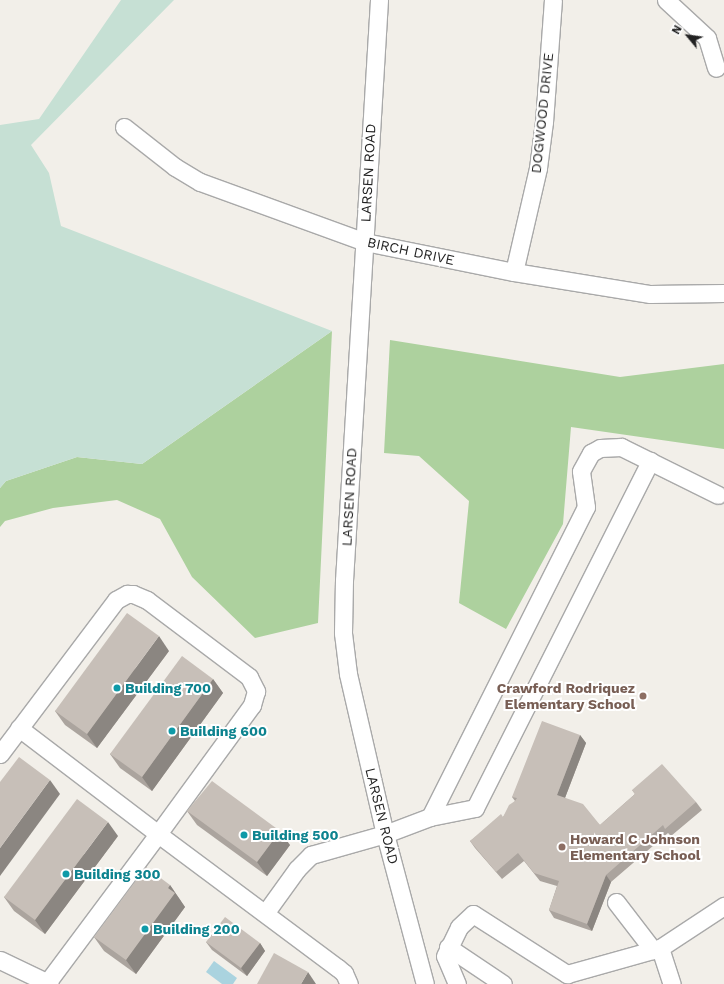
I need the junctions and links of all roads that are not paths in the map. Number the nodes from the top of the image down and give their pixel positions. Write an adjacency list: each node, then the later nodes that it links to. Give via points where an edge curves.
1 (379, 0): 6 (street, LARSEN ROAD)
2 (553, 0): 7 (street, DOGWOOD DRIVE, via 538,168)
3 (666, 0): 4 (street, via 707,38)
4 (716, 68)
5 (124, 127): 6 (street, BIRCH DRIVE, via 175,167 200,182)
6 (365, 242): 7 (street, BIRCH DRIVE); 15 (street, LARSEN ROAD, via 345,572 344,633 348,674)
7 (514, 272): 8 (street, BIRCH DRIVE, via 650,294)
8 (724, 293)
9 (650, 461): 10 (street); 13 (street, via 475,808); 13 (street, via 621,447 610,447 591,453 584,461 581,485 586,507)
10 (718, 495)
11 (19, 728): 12 (street); 14 (street); 14 (street, via 110,606 127,594 147,600 244,673 252,681 256,691 252,705)
12 (0, 754)
13 (430, 817): 15 (street)
14 (158, 834): 18 (street); 22 (street)
15 (385, 834): 18 (street, via 311,855 297,869); 24 (street, LARSEN ROAD)
16 (616, 902): 20 (street)
17 (724, 906): 20 (street)
18 (266, 912): 23 (street, via 344,973)
19 (448, 947): 20 (street, via 459,927 473,914 567,974); 25 (street, via 445,956); 26 (street)
20 (656, 949): 27 (street)
21 (0, 960): 22 (street)
22 (48, 984)
23 (349, 984)
24 (425, 984)
25 (457, 984)
26 (503, 984)
27 (672, 984)

